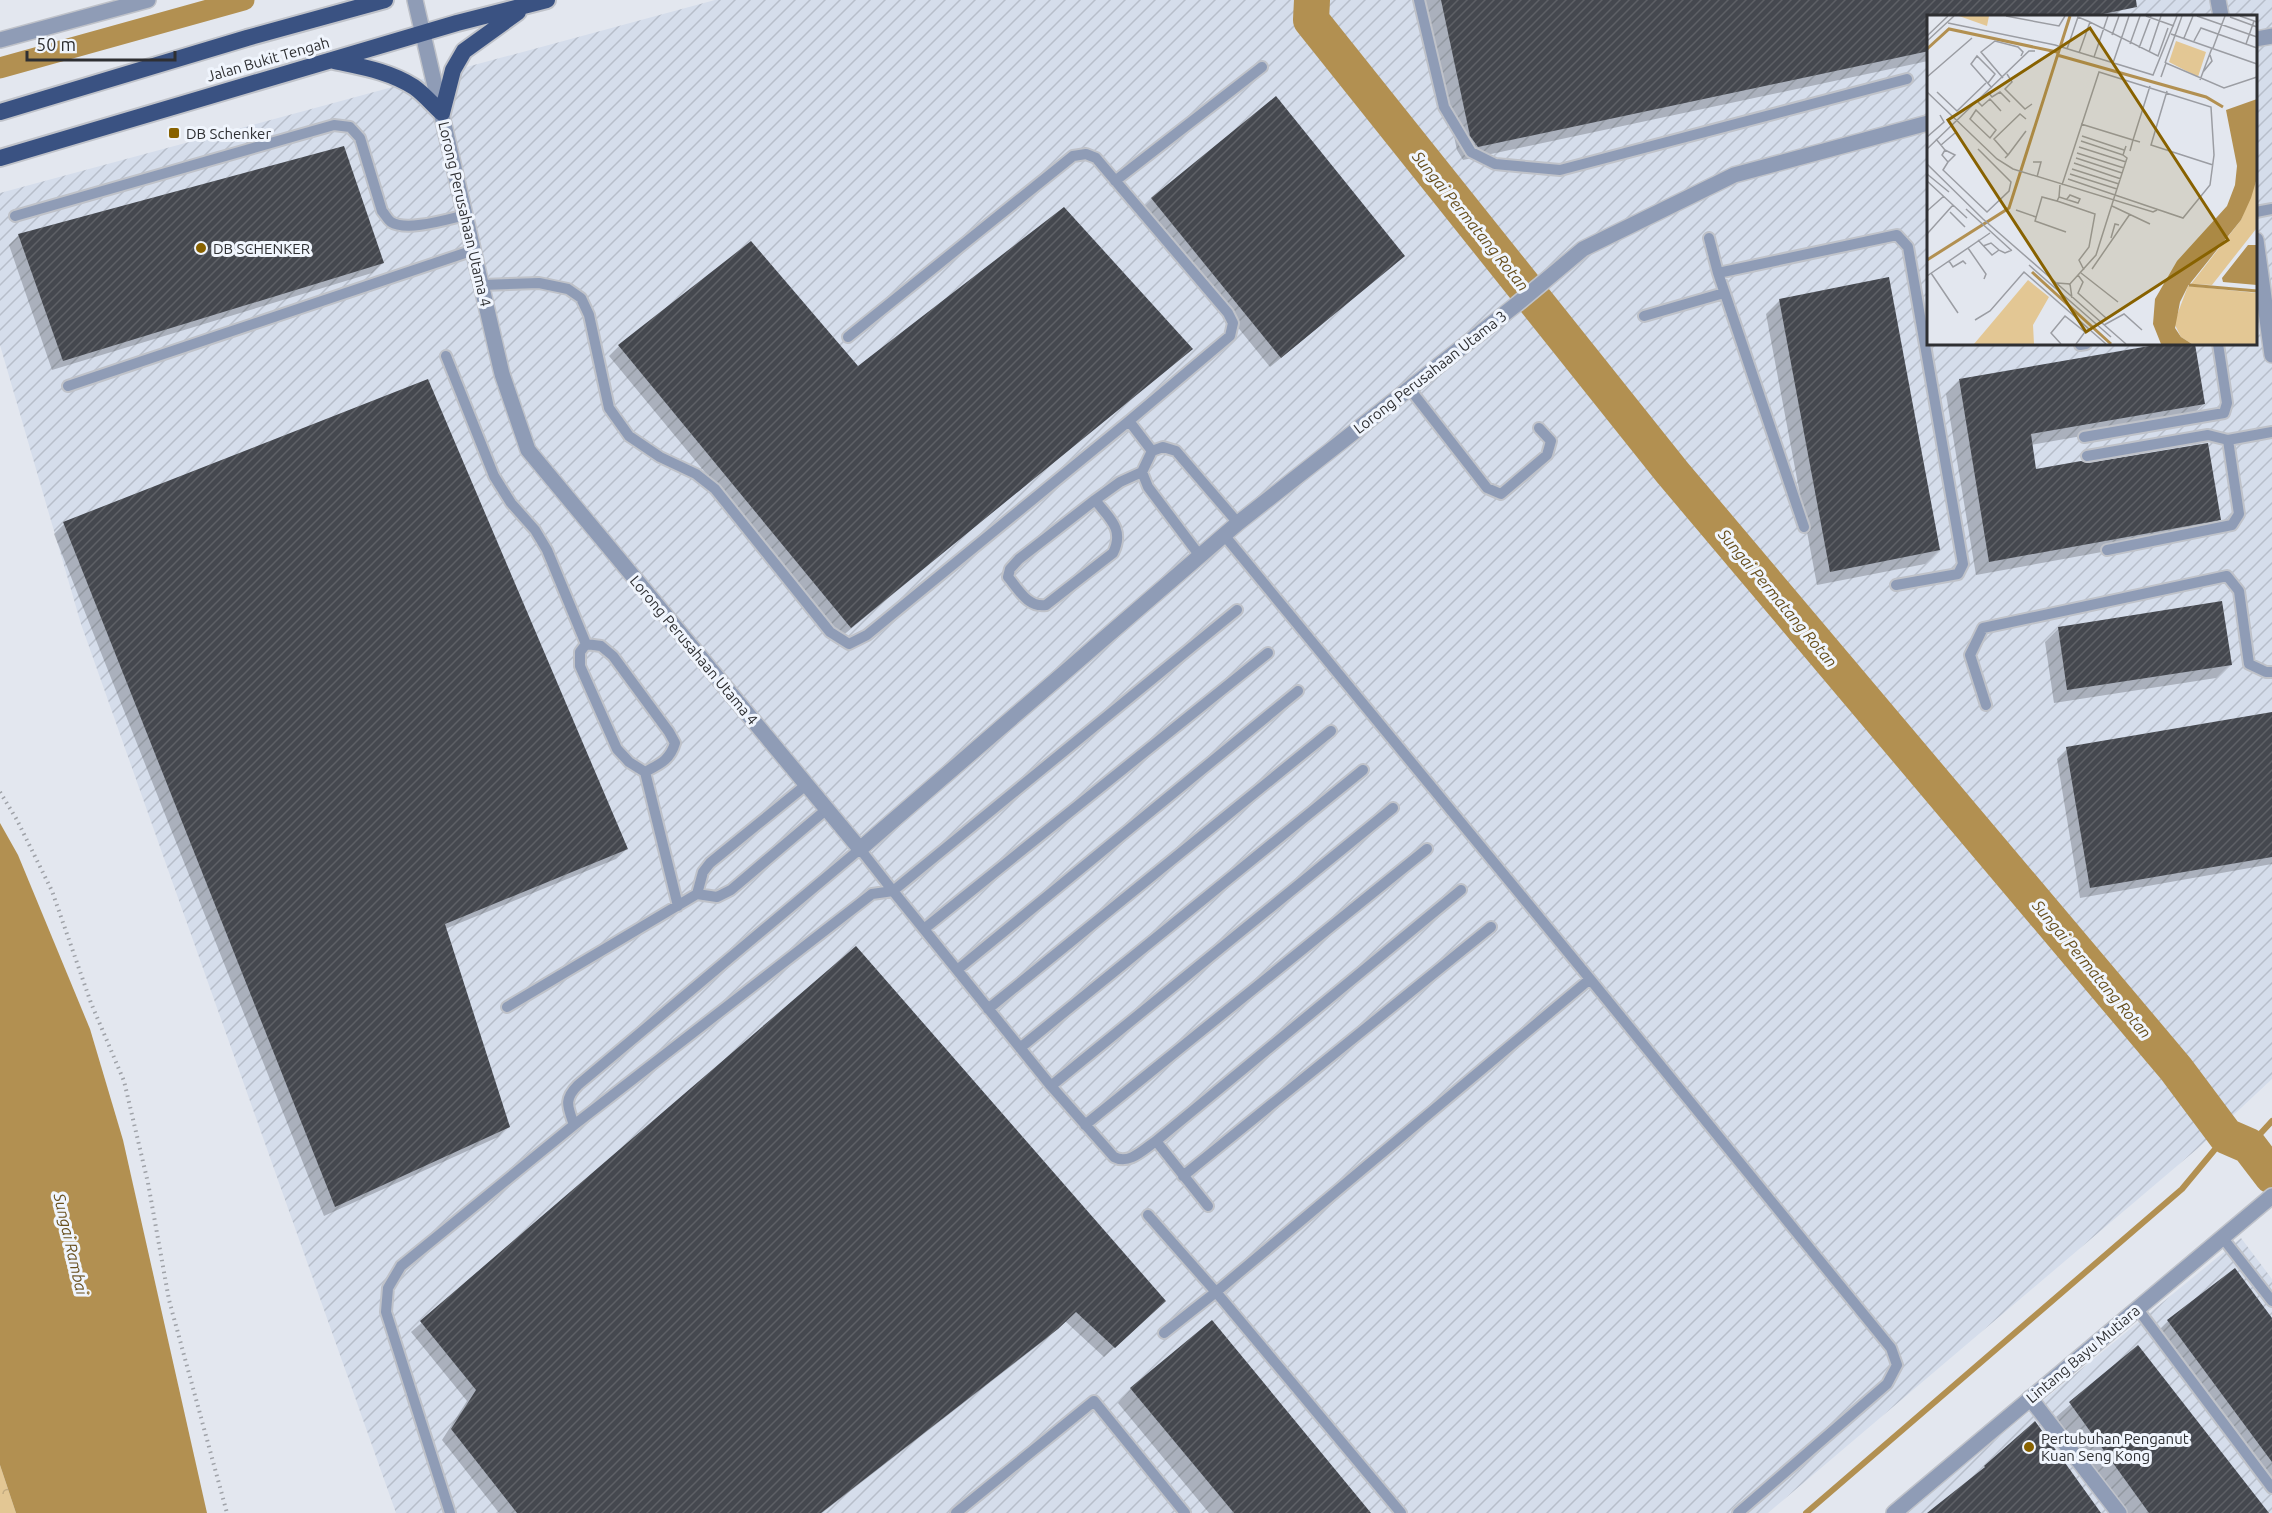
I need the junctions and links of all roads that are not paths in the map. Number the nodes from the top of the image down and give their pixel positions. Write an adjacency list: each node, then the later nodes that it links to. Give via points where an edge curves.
1 (148, 0): 12 (street)
2 (385, 0): 16 (highway, Jalan Bukit Tengah)
3 (415, 0): 9 (street, Lorong Perusahaan Utama 4)
4 (548, 0): 7 (highway, Jalan Bukit Tengah)
5 (1419, 0): 15 (lane, via 1444,107 1471,152 1495,164 1560,170)
6 (2218, 0): 8 (street)
7 (528, 5): 9 (highway, Jalan Bukit Tengah); 17 (highway, via 464,51 453,70)
8 (2221, 15)
9 (423, 33): 13 (highway, Jalan Bukit Tengah); 17 (street, Lorong Perusahaan Utama 4)
10 (2272, 36): 11 (street)
11 (2257, 39)
12 (0, 40)
13 (330, 60): 17 (highway, via 396,78 416,89); 19 (highway, Jalan Bukit Tengah)
14 (1262, 67): 20 (lane)
15 (1907, 79)
16 (0, 112)
17 (442, 113): 23 (street, Lorong Perusahaan Utama 4)
18 (1927, 124): 38 (street, Lorong Perusahaan Utama 3, via 1734,175 1583,249)
19 (0, 158)
20 (1115, 181): 33 (lane, via 1096,158 1086,154 1073,156); 39 (lane, via 1228,313 1233,324 1230,336)
21 (2272, 209): 22 (lane)
22 (2257, 212)
23 (466, 215): 24 (lane, via 420,225 389,221 360,138 350,127 334,124); 26 (street, Lorong Perusahaan Utama 4)
24 (15, 216)
25 (1709, 238): 28 (lane)
26 (474, 250): 29 (street, Lorong Perusahaan Utama 4); 37 (lane)
27 (2257, 254): 31 (street)
28 (1718, 273): 30 (lane); 53 (lane, via 1897,235 1908,247 1963,564 1958,574)
29 (482, 285): 39 (lane, via 538,283 568,289 581,298 589,315 609,408 629,436 715,489 830,632 849,644 867,635); 63 (street, Lorong Perusahaan Utama 4, via 502,374 528,450)
30 (1725, 292): 32 (lane); 49 (lane)
31 (2261, 309): 35 (street)
32 (1644, 316)
33 (848, 337)
34 (2218, 345): 42 (lane, via 2228,403 2224,413)
35 (2272, 355)
36 (446, 356): 55 (lane, via 494,476 547,550)
37 (68, 386)
38 (1409, 388): 40 (lane, via 1487,488 1500,494 1547,455 1551,441); 48 (street, Lorong Perusahaan Utama 3)
39 (1129, 422): 44 (lane)
40 (1539, 428)
41 (2272, 432): 43 (lane)
42 (2084, 437)
43 (2228, 440): 45 (lane, via 2208,435); 51 (lane, via 2239,514 2232,525)
44 (1152, 451): 46 (lane); 48 (lane, via 1163,447 1176,451)
45 (2087, 456)
46 (1142, 472): 47 (lane); 52 (lane, via 1148,487)
47 (1095, 500): 47 (lane, via 1010,569 1008,577 1029,602 1038,607 1046,605 1113,553 1118,530)
48 (1238, 523): 50 (street, Lorong Perusahaan Utama 3)
49 (1804, 527)
50 (1218, 540): 52 (street); 75 (lane)
51 (2107, 550)
52 (1200, 556): 66 (street)
53 (1896, 585)
54 (1237, 610): 69 (lane)
55 (586, 644): 62 (lane, via 580,652 580,666 617,749); 62 (lane, via 601,646 613,656 675,743 671,756)
56 (1268, 653): 73 (lane)
57 (2272, 672): 59 (lane, via 2250,664 2239,591 2227,576 1983,628 1970,655)
58 (1298, 691): 74 (lane)
59 (1986, 705)
60 (1331, 731): 77 (lane)
61 (1363, 770): 78 (lane)
62 (645, 772): 71 (lane)
63 (806, 784): 65 (street, Lorong Perusahaan Utama 4); 70 (lane, via 710,863)
64 (1394, 808): 79 (lane)
65 (827, 809): 66 (street, Lorong Perusahaan Utama 4); 70 (lane, via 730,890 717,897)
66 (860, 849): 69 (lane); 80 (lane, via 569,1093 567,1104)
67 (1427, 849): 81 (lane)
68 (1461, 890): 82 (lane)
69 (893, 891): 73 (lane); 80 (lane, via 872,894)
70 (697, 894): 71 (lane)
71 (678, 906): 76 (lane)
72 (1491, 927): 83 (lane)
73 (924, 929): 74 (lane)
74 (957, 970): 77 (lane)
75 (1590, 979): 88 (lane); 98 (lane, via 1891,1348 1897,1365 1887,1384)
76 (507, 1007)
77 (988, 1009): 78 (lane)
78 (1020, 1048): 79 (lane)
79 (1051, 1086): 81 (lane)
80 (574, 1125): 94 (lane, via 401,1266 388,1288 386,1312)
81 (1085, 1125): 82 (lane, via 1121,1161)
82 (1156, 1141): 83 (lane)
83 (1183, 1176): 85 (lane)
84 (2272, 1196): 87 (street, Lintang Bayu Mutiara)
85 (1209, 1206)
86 (1148, 1215): 88 (lane)
87 (2222, 1237): 89 (lane); 90 (street, Lintang Bayu Mutiara)
88 (1216, 1292): 91 (lane); 97 (lane)
89 (2272, 1301)
90 (2137, 1308): 92 (street, Lintang Bayu Mutiara); 93 (lane)
91 (1164, 1333)
92 (2030, 1398): 99 (street, Lintang Bayu Mutiara); 100 (street)
93 (2272, 1488)
94 (450, 1513)
95 (956, 1513): 96 (lane, via 1094,1401)
96 (1185, 1513)
97 (1401, 1513)
98 (1738, 1513)
99 (1894, 1513)
100 (2119, 1513)

